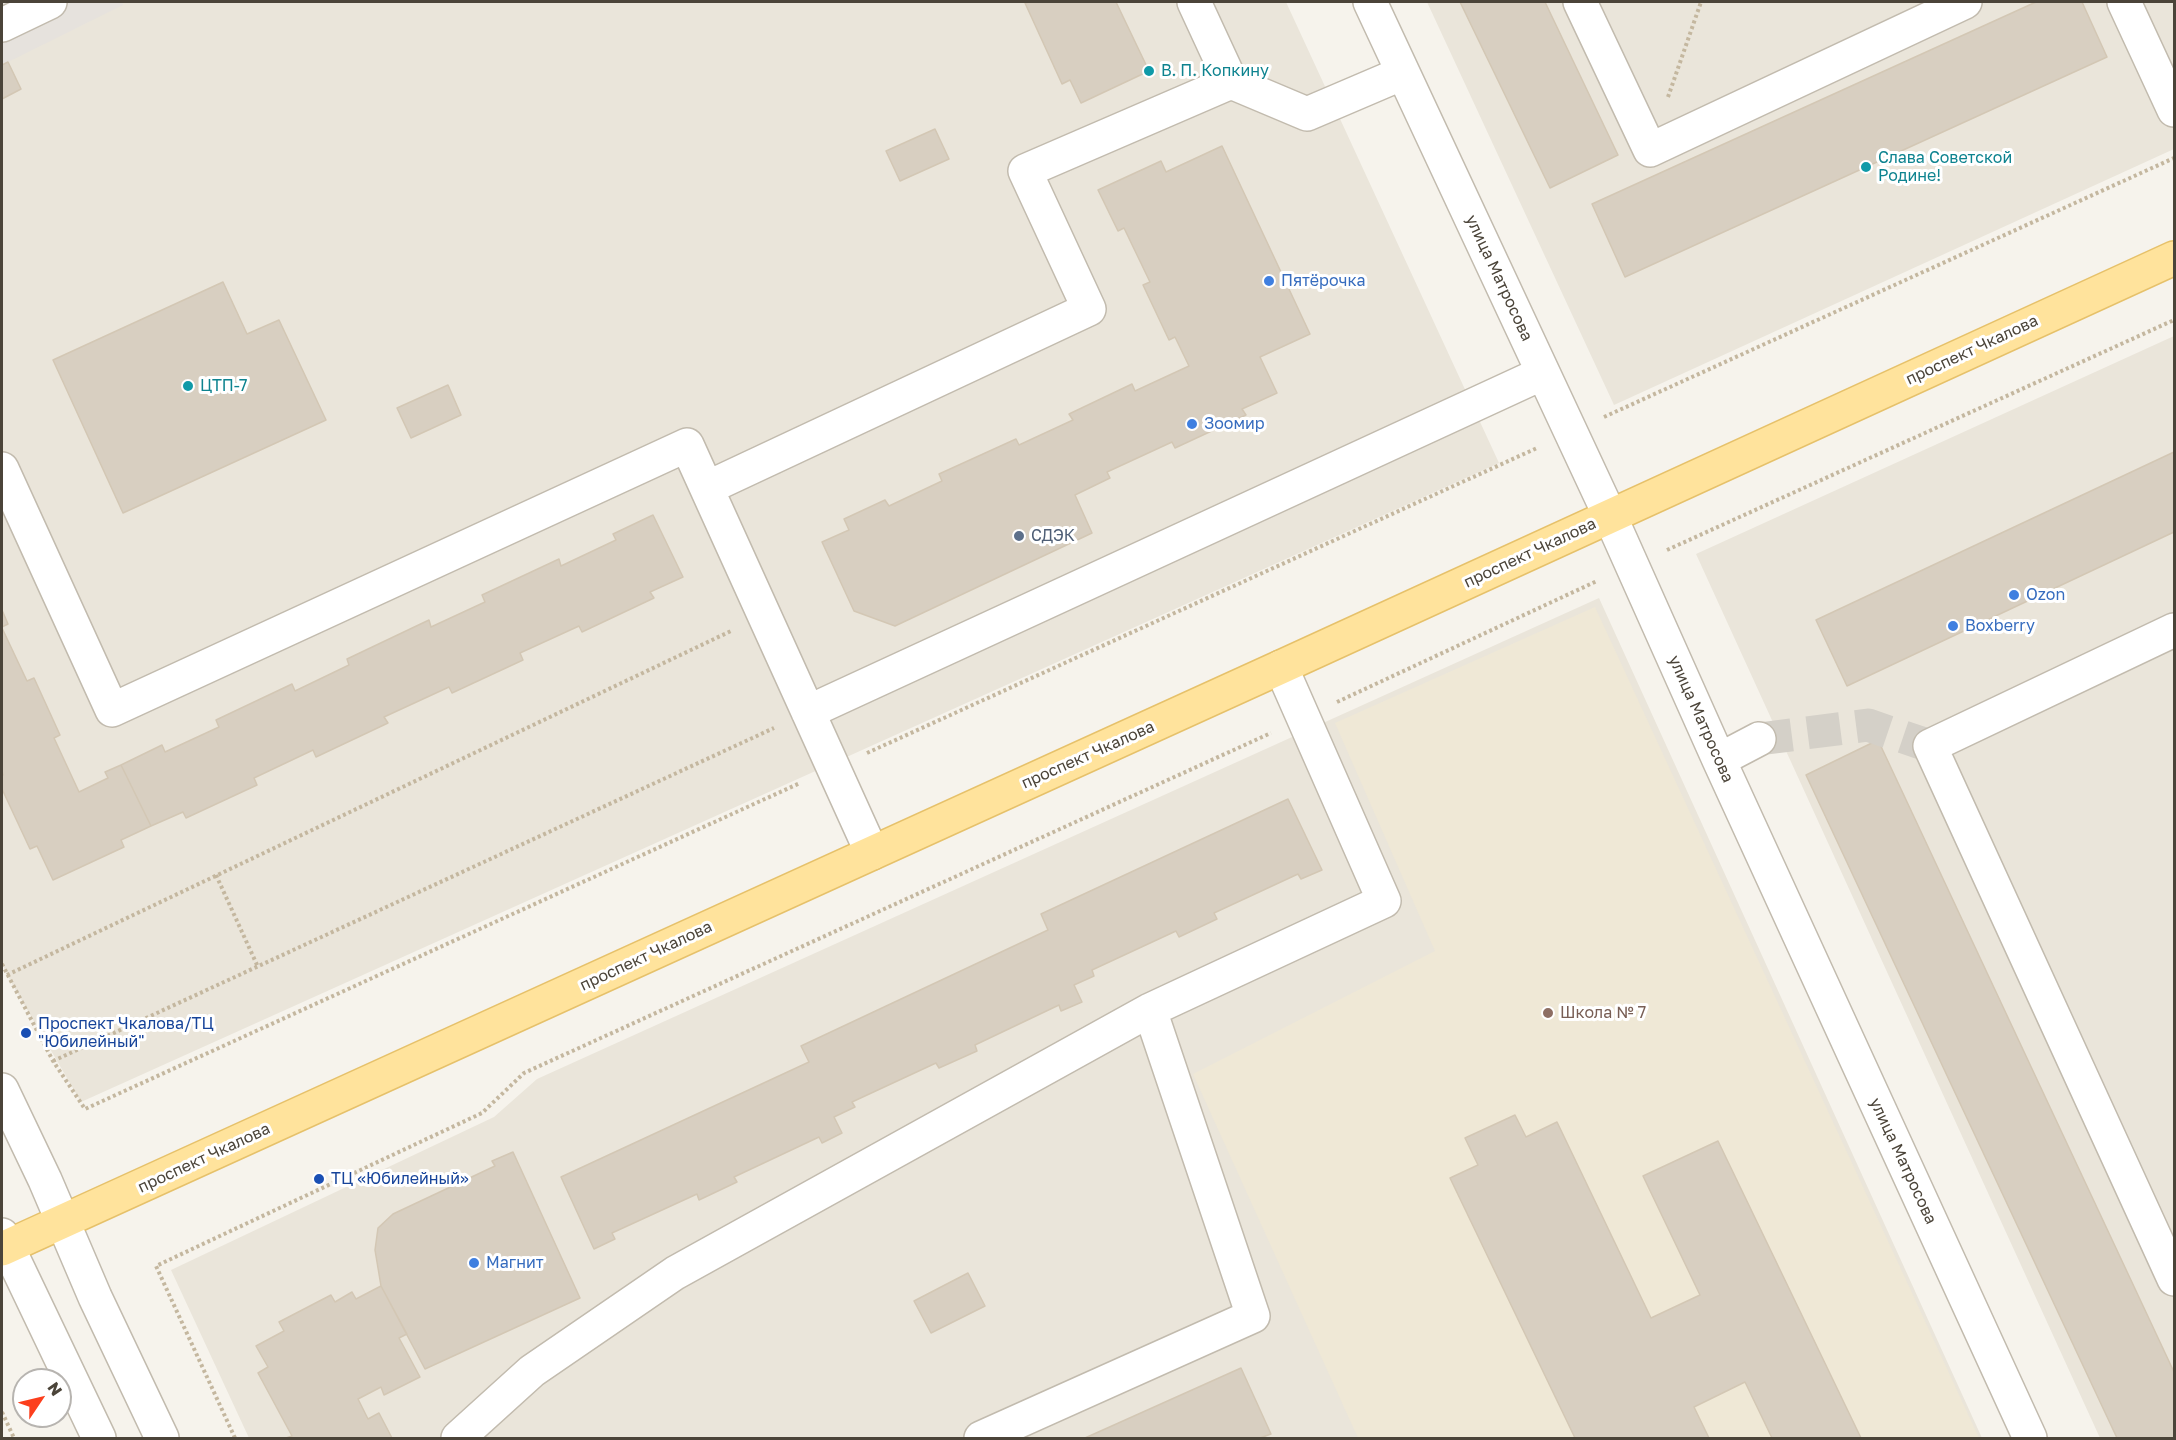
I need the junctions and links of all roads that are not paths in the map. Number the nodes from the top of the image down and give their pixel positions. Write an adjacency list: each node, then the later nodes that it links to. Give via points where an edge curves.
1 (50, 2): 7 (street)
2 (1194, 2): 9 (street)
3 (1370, 2): 8 (street, улица Матросова)
4 (1580, 2): 5 (street, via 1650,150)
5 (1965, 2)
6 (2124, 2): 10 (street)
7 (2, 25)
8 (1403, 73): 9 (street, via 1307,114); 12 (street, улица Матросова)
9 (1231, 82): 14 (street, via 1025,171 1089,309)
10 (2175, 110)
11 (2175, 258): 15 (main road, проспект Чкалова)
12 (1543, 373): 15 (street, улица Матросова); 18 (street)
13 (2, 469): 14 (street, via 112,711 687,445)
14 (707, 488): 18 (street)
15 (1610, 516): 17 (main road, проспект Чкалова); 20 (street, улица Матросова)
16 (2175, 630): 26 (street, via 1930,746)
17 (1281, 668): 21 (main road, проспект Чкалова); 22 (street, via 1384,901)
18 (808, 712): 21 (street)
19 (1759, 739): 20 (street)
20 (1719, 760): 31 (street, улица Матросова)
21 (872, 853): 24 (main road, проспект Чкалова)
22 (1150, 1010): 29 (street, via 675,1273 532,1371); 30 (street, via 1253,1316)
23 (2, 1090): 24 (street)
24 (62, 1222): 25 (main road, проспект Чкалова); 28 (street)
25 (3, 1243): 27 (street)
26 (2175, 1279)
27 (99, 1438)
28 (162, 1438)
29 (458, 1438)
30 (981, 1438)
31 (2030, 1438)

